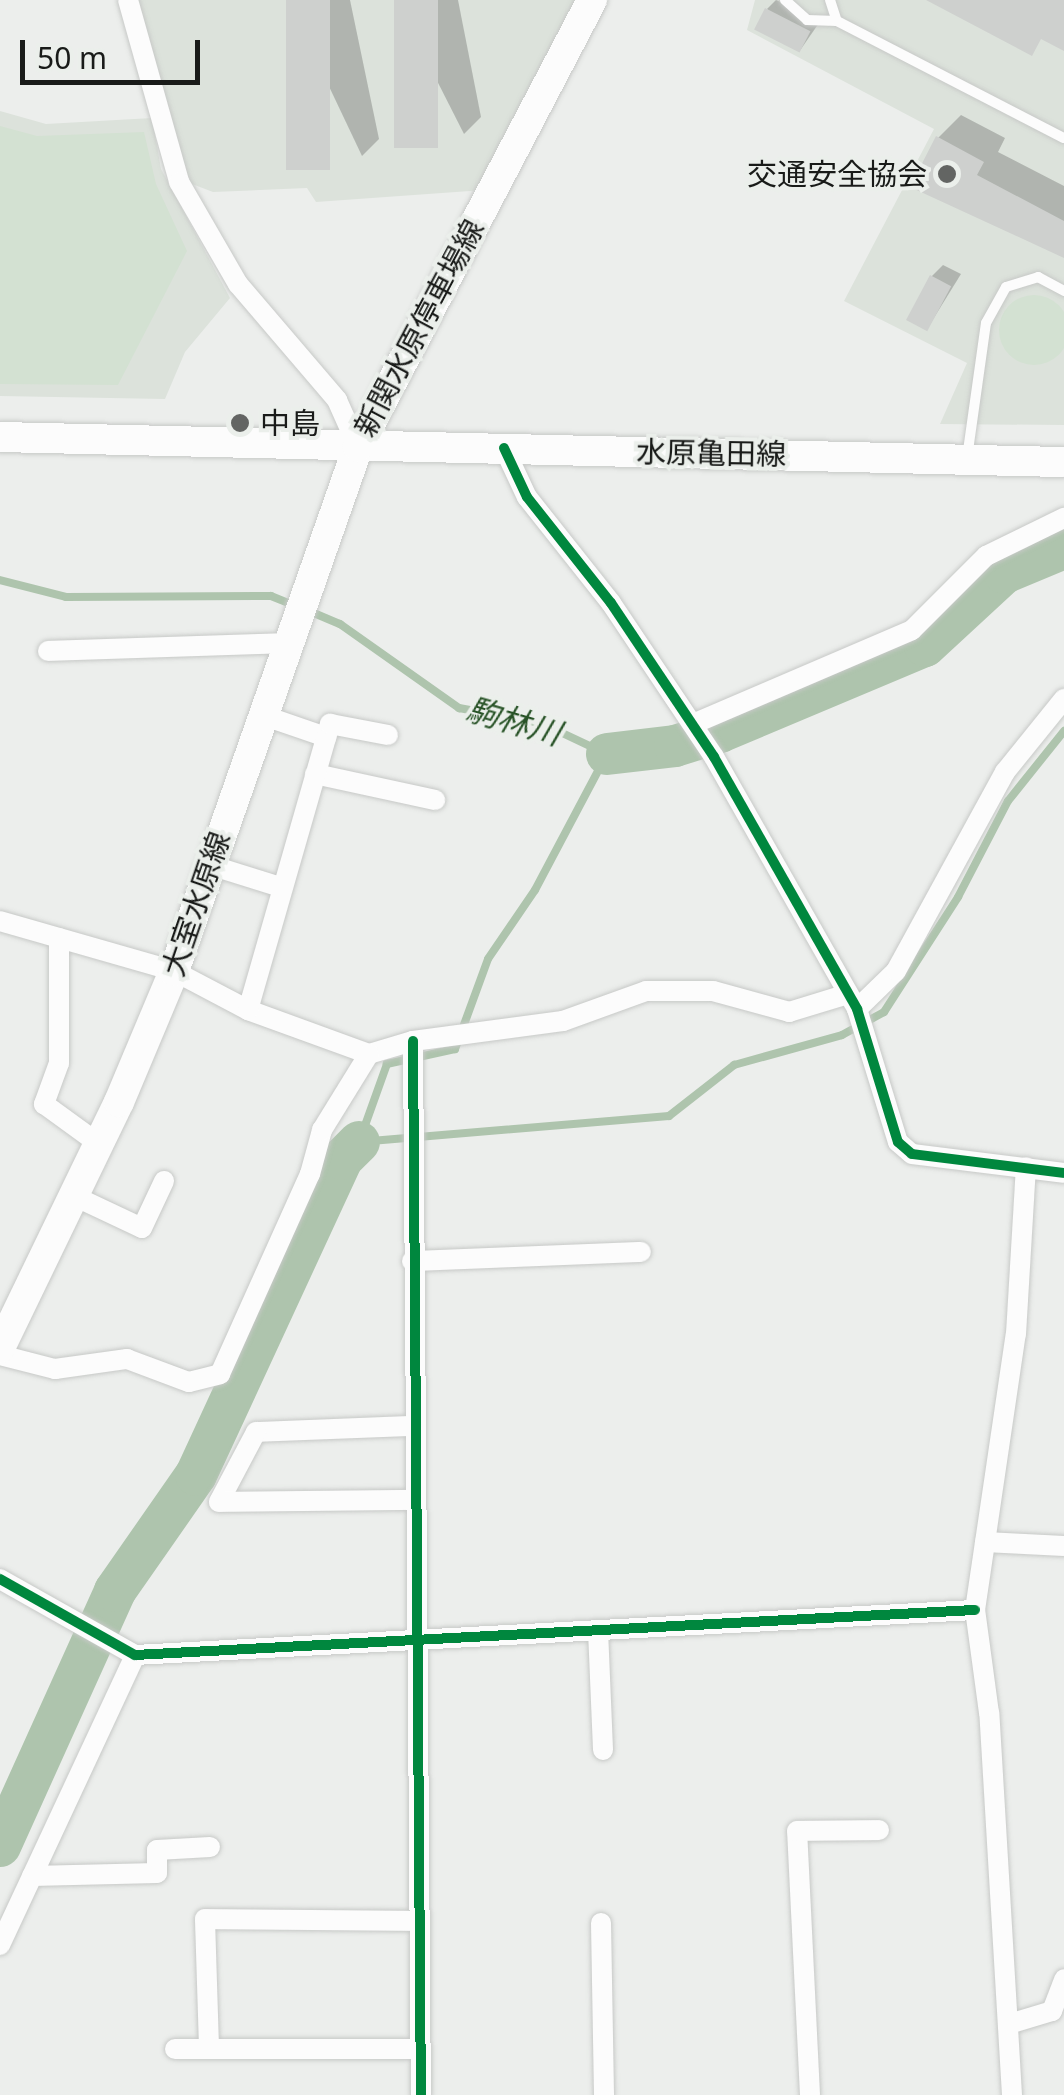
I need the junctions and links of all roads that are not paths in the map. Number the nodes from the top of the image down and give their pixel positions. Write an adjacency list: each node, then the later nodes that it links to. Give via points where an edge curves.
1 (128, 0): 9 (street, via 179,182 238,284 337,400)
2 (592, 0): 9 (main road, 新関水原停車場線)
3 (784, 0): 5 (lane, via 807,20)
4 (830, 0): 5 (lane)
5 (836, 21): 6 (lane)
6 (1064, 138)
7 (1064, 291): 11 (lane, via 1038,276 1006,287 986,323)
8 (0, 437): 9 (main road, 新関水原停車場線)
9 (358, 446): 10 (main road, 水原亀田線); 14 (main road, 大室水原線)
10 (504, 448): 11 (main road, 水原亀田線); 18 (street, via 527,497 612,603)
11 (967, 458): 12 (main road, 水原亀田線)
12 (1064, 462)
13 (1064, 518): 18 (street, via 986,556 912,630)
14 (286, 643): 15 (street); 17 (main road, 大室水原線)
15 (48, 651)
16 (1064, 699): 28 (street, via 1005,772 896,971)
17 (262, 715): 20 (street); 23 (main road, 大室水原線)
18 (694, 724): 28 (street)
19 (388, 735): 20 (street, via 330,724)
20 (326, 737): 21 (street)
21 (315, 774): 22 (street); 24 (street)
22 (435, 800)
23 (210, 866): 24 (street); 27 (main road, 大室水原線)
24 (280, 887): 29 (street)
25 (0, 921): 26 (street)
26 (59, 938): 27 (street); 32 (street, via 60,1064 44,1104)
27 (174, 971): 29 (street); 32 (main road, 大室水原線)
28 (852, 1002): 30 (street, via 789,1012 713,991 646,990 563,1021); 33 (street, via 898,1142 912,1154)
29 (248, 1010): 31 (street)
30 (413, 1041): 31 (street); 38 (street)
31 (370, 1054): 39 (street, via 322,1130 310,1174 220,1374 189,1382 127,1359 54,1369)
32 (99, 1144): 36 (main road, 大室水原線)
33 (1026, 1167): 34 (street); 42 (street, via 1016,1334)
34 (1064, 1173)
35 (164, 1180): 36 (street, via 142,1228)
36 (74, 1196): 39 (main road, 大室水原線)
37 (640, 1252): 38 (street)
38 (412, 1261): 40 (street)
39 (0, 1351)
40 (412, 1426): 41 (street); 41 (street, via 256,1432 219,1502)
41 (412, 1500): 47 (street)
42 (985, 1542): 43 (street); 45 (street)
43 (1064, 1546)
44 (0, 1579): 48 (street)
45 (974, 1610): 46 (street); 57 (street, via 988,1712)
46 (598, 1630): 47 (street); 49 (street)
47 (413, 1640): 48 (street); 53 (street)
48 (135, 1655): 52 (street)
49 (603, 1750)
50 (879, 1830): 63 (street, via 796,1831)
51 (210, 1847): 52 (street, via 156,1850 158,1873)
52 (32, 1876): 55 (street)
53 (418, 1920): 58 (street, via 205,1920); 59 (street)
54 (600, 1923): 62 (street)
55 (0, 1945)
56 (1064, 1979): 57 (street, via 1052,2011)
57 (1009, 2024): 64 (street)
58 (209, 2047): 59 (street); 60 (street)
59 (420, 2049): 61 (street)
60 (175, 2050)
61 (421, 2095)
62 (604, 2095)
63 (810, 2095)
64 (1012, 2095)

